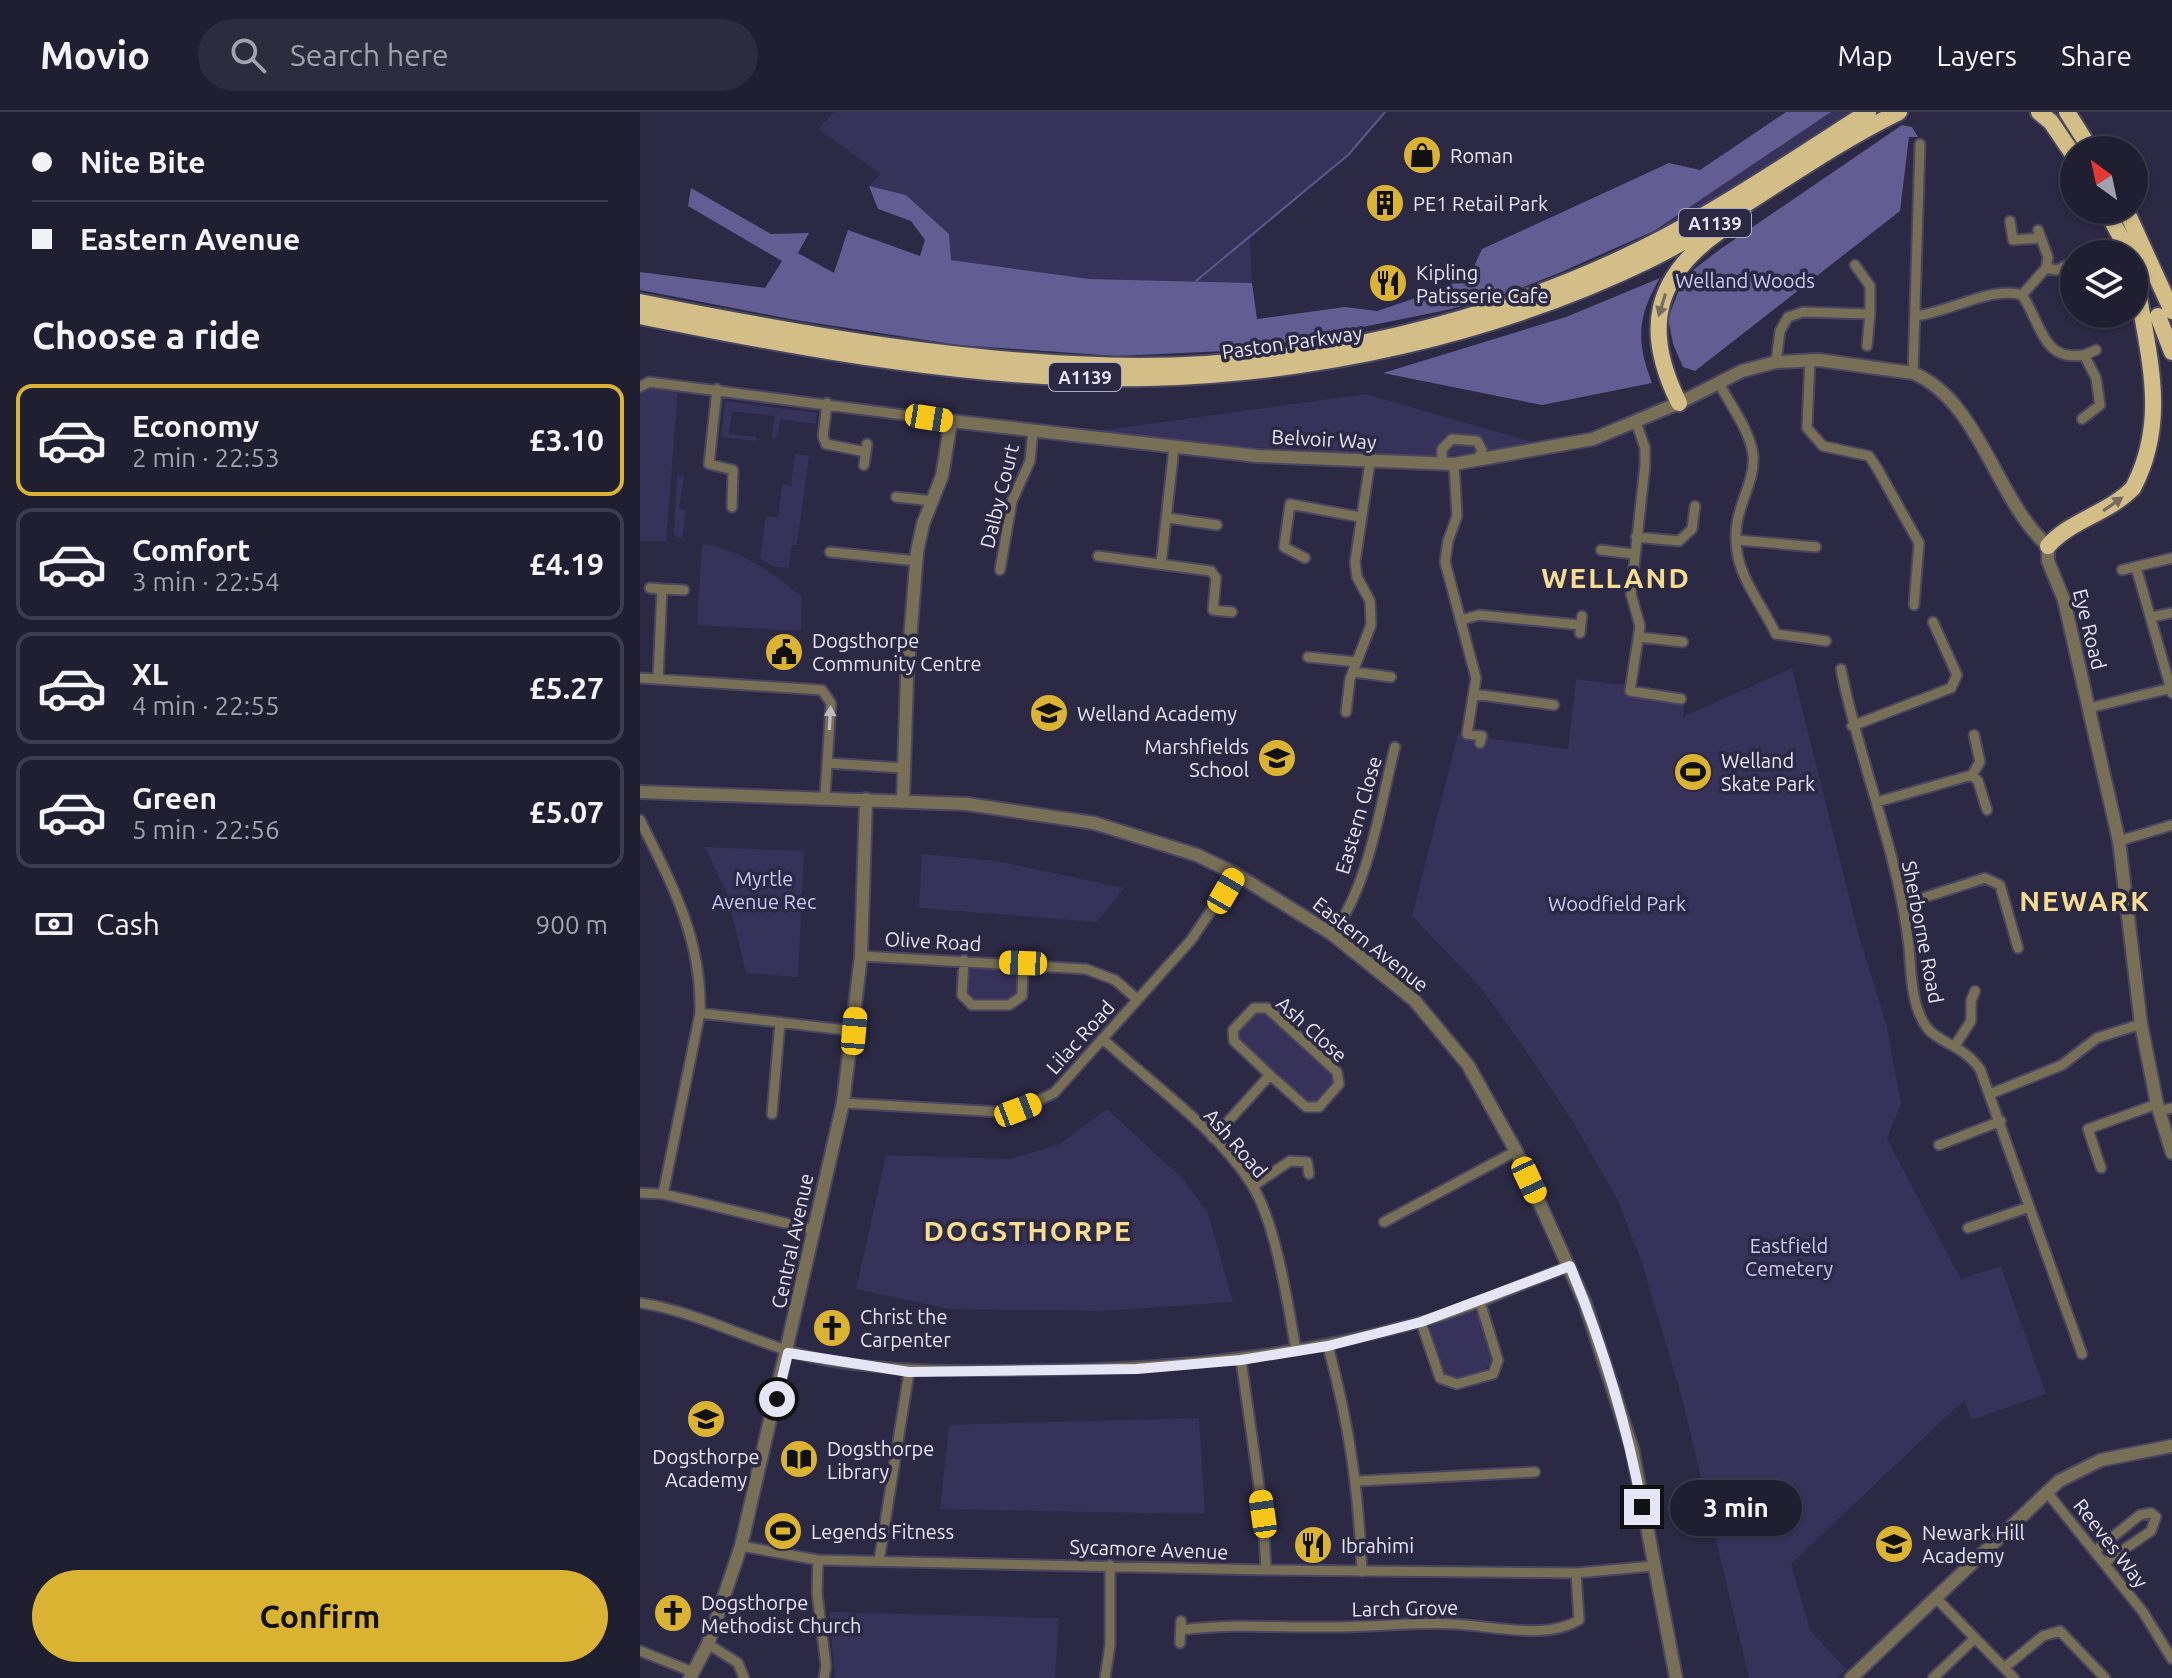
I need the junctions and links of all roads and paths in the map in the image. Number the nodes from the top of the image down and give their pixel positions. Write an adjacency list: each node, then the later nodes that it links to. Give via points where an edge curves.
1 (1868, 112): 22 (highway, Paston Parkway / A1139, via 1642,249 1510,301 1347,344 1191,364 1079,365 966,356)
2 (1899, 112): 8 (highway, Paston Parkway / A1139)
3 (2039, 112): 6 (highway)
4 (2067, 112): 5 (highway)
5 (2082, 136)
6 (2060, 138)
7 (1920, 144): 20 (street)
8 (1795, 174): 22 (highway, Paston Parkway / A1139, via 1707,229 1590,285 1457,330 1295,365 1191,376 1080,377 965,368); 35 (highway, one-way to 35, via 1702,244 1671,281 1660,306 1656,336)
9 (2010, 221): 12 (street, via 2013,240 2039,234 2048,257)
10 (2132, 224): 17 (highway)
11 (1855, 265): 18 (street, via 1870,286)
12 (2046, 268): 13 (street); 14 (street)
13 (2060, 269)
14 (2022, 295): 20 (street, via 2010,291); 27 (street, via 2051,350 2067,358)
15 (2148, 296): 26 (highway)
16 (640, 299): 22 (highway, A1139)
17 (2172, 311)
18 (1870, 314): 24 (street); 29 (street, via 1803,312 1788,317 1780,331)
19 (640, 316): 22 (highway, Paston Parkway / A1139)
20 (1915, 316): 30 (street)
21 (2148, 316): 54 (highway, one-way to 21, via 2134,487 2149,466 2166,425 2169,395)
22 (702, 321): 23 (highway, A1139)
23 (640, 325)
24 (1867, 346)
25 (2096, 350): 27 (street)
26 (2172, 352)
27 (2084, 355): 38 (street, via 2096,378 2100,405 2086,417)
28 (1810, 359): 29 (street, Belvoir Way); 30 (street, Belvoir Way); 70 (street, via 1807,428 1823,446 1869,456 1877,468 1919,543)
29 (1776, 362): 31 (street, Belvoir Way)
30 (1913, 373): 54 (street, Eye Road, via 1927,379 1951,404)
31 (1719, 383): 35 (street, Belvoir Way); 53 (street, via 1750,440 1753,458 1735,524)
32 (640, 387): 33 (street, Belvoir Way, via 649,382)
33 (717, 389): 34 (street, Belvoir Way); 48 (street, via 709,464 733,470)
34 (827, 403): 36 (street, Belvoir Way); 44 (street, via 826,444 866,448)
35 (1679, 403): 37 (street, Belvoir Way)
36 (951, 421): 39 (street, Belvoir Way); 46 (street)
37 (1636, 422): 41 (street, Belvoir Way, via 1593,439); 52 (street, via 1645,448)
38 (2096, 426)
39 (1033, 430): 40 (street, Belvoir Way); 65 (street, Dalby Court, via 1030,461 1012,501)
40 (1174, 448): 42 (street, Belvoir Way); 50 (street)
41 (1478, 459): 43 (street, Belvoir Way); 43 (street, via 1482,450 1477,441 1452,439 1442,449)
42 (1370, 462): 43 (street, Belvoir Way); 49 (street)
43 (1448, 464): 74 (street, via 1457,516 1445,562)
44 (864, 465)
45 (896, 497): 46 (street)
46 (933, 501): 62 (street)
47 (1695, 506): 52 (street, via 1692,529 1679,541)
48 (732, 507)
49 (1360, 517): 60 (street, via 1290,504 1284,547); 81 (street, via 1356,573 1370,601 1371,625)
50 (1168, 518): 51 (street); 63 (street)
51 (1217, 525)
52 (1636, 537): 58 (street)
53 (1737, 540): 55 (street); 78 (street, via 1747,579 1776,634)
54 (2048, 546): 90 (street, Eye Road)
55 (1816, 547)
56 (1601, 550): 58 (street)
57 (830, 552): 62 (street)
58 (1634, 554): 77 (street, via 1631,594)
59 (1098, 556): 63 (street)
60 (1305, 558)
61 (2172, 558): 64 (street)
62 (917, 561): 97 (street)
63 (1161, 564): 71 (street, via 1211,571 1216,578 1213,610)
64 (2136, 567): 66 (street); 73 (street)
65 (1000, 570)
66 (2122, 570)
67 (650, 588): 68 (street)
68 (662, 589): 69 (street); 85 (street)
69 (684, 590)
70 (1914, 605)
71 (1232, 612)
72 (2172, 613): 73 (street)
73 (2151, 617): 86 (street)
74 (1461, 620): 76 (street, via 1479,615); 87 (street, via 1476,678)
75 (1933, 622): 92 (street, via 1956,683)
76 (1581, 625)
77 (1639, 637): 79 (street); 88 (street, via 1630,691)
78 (1826, 641)
79 (1683, 642)
80 (1308, 657): 81 (street)
81 (1355, 667): 83 (street); 91 (street)
82 (1841, 669): 92 (street, Sherborne Road)
83 (1391, 677)
84 (640, 678): 85 (street)
85 (658, 679): 96 (street, one-way to 85, via 831,703 822,690)
86 (2171, 690): 90 (street)
87 (1474, 694): 89 (street); 94 (street, via 1467,734 1482,736)
88 (1681, 699)
89 (1554, 705)
90 (2089, 708): 107 (street, Eye Road)
91 (1346, 712)
92 (1852, 726): 103 (street, Sherborne Road)
93 (1974, 735): 98 (street, via 1980,762)
94 (1480, 743)
95 (1395, 747): 110 (street, Eastern Close, via 1347,915)
96 (827, 763): 97 (street); 100 (street)
97 (904, 768): 102 (street)
98 (1972, 775): 103 (street); 104 (street)
99 (640, 792): 100 (street, Eastern Avenue)
100 (825, 796): 101 (street, Eastern Avenue)
101 (866, 799): 102 (street, Eastern Avenue); 112 (street, Central Avenue)
102 (903, 801): 108 (street, Eastern Avenue, via 967,804 1094,823 1197,855)
103 (1877, 802): 109 (street, Sherborne Road)
104 (1987, 810)
105 (640, 820): 117 (street, via 685,910 701,990)
106 (2172, 825): 107 (street)
107 (2119, 841): 119 (street, Eye Road)
108 (1236, 874): 110 (street, Eastern Avenue); 116 (street, Lilac Road, via 1191,940)
109 (1904, 904): 111 (street, via 1985,878 2000,885); 122 (street, Sherborne Road, via 1919,1012 1929,1030)
110 (1332, 934): 131 (street, Eastern Avenue, via 1414,1000 1468,1065)
111 (2018, 948)
112 (861, 956): 113 (street, Olive Road); 120 (street, Central Avenue)
113 (964, 960): 114 (street, Olive Road); 114 (street, via 962,995 972,1005 1009,1005 1022,996)
114 (1023, 963): 116 (street, Olive Road, via 1093,970)
115 (1975, 991): 122 (street, via 1971,1021)
116 (1137, 999): 121 (street, Lilac Road)
117 (700, 1013): 118 (street); 137 (street)
118 (780, 1022): 120 (street); 127 (street)
119 (2141, 1024): 124 (street, via 2097,1038 2062,1065); 126 (street, Eye Road)
120 (854, 1031): 125 (street, Central Avenue)
121 (1104, 1040): 125 (street, Lilac Road, via 1054,1093 1018,1110); 129 (street, Ash Road)
122 (1956, 1044): 124 (street, Sherborne Road, via 1980,1069)
123 (1270, 1075): 123 (street, Ash Close, via 1234,1041 1233,1030 1254,1008 1267,1008 1337,1072 1339,1084 1319,1107 1306,1107); 129 (street)
124 (1990, 1094): 128 (street, Sherborne Road)
125 (843, 1103): 141 (street, Central Avenue)
126 (2163, 1108): 132 (street, Eye Road); 133 (street, via 2088,1129)
127 (772, 1114)
128 (2001, 1121): 130 (street); 138 (street, Sherborne Road)
129 (1213, 1138): 135 (street, Ash Road)
130 (1939, 1145)
131 (1516, 1151): 139 (street); 142 (street, Eastern Avenue)
132 (2172, 1153)
133 (2101, 1168)
134 (1309, 1174): 135 (street, via 1307,1162 1290,1161)
135 (1253, 1186): 147 (street, Ash Road, via 1278,1264)
136 (640, 1193): 137 (street)
137 (663, 1194): 141 (street)
138 (2029, 1207): 140 (street); 149 (street, Sherborne Road)
139 (1384, 1222)
140 (1968, 1228)
141 (815, 1230): 148 (street, Central Avenue)
142 (1570, 1266): 143 (street); 163 (street, Eastern Avenue, via 1632,1448)
143 (1480, 1302): 145 (street); 145 (street, via 1498,1360 1493,1374 1457,1384 1440,1378)
144 (640, 1303): 148 (street, via 724,1327)
145 (1421, 1322): 146 (street)
146 (1328, 1346): 147 (street); 155 (street)
147 (1296, 1350): 150 (street)
148 (788, 1353): 151 (street); 157 (street, Central Avenue)
149 (2082, 1354)
150 (1241, 1360): 151 (street, via 1137,1369); 164 (street)
151 (909, 1372): 160 (street)
152 (2172, 1440): 153 (street)
153 (2166, 1447): 156 (street, via 2101,1460)
154 (1535, 1472): 155 (street)
155 (1358, 1481): 165 (street)
156 (2046, 1491): 158 (street, Reeves Way); 167 (street)
157 (741, 1546): 159 (street, Sycamore Avenue); 172 (street, Central Avenue)
158 (2095, 1551): 161 (street, Reeves Way); 161 (street, via 2140,1515 2156,1517 2151,1531)
159 (818, 1560): 160 (street, Sycamore Avenue); 178 (street)
160 (879, 1561): 162 (street, Sycamore Avenue)
161 (2104, 1563): 174 (street, Reeves Way)
162 (1110, 1565): 164 (street, Sycamore Avenue); 179 (street)
163 (1653, 1566): 166 (street, Sycamore Avenue); 180 (street, Eastern Avenue)
164 (1266, 1570): 165 (street, Sycamore Avenue)
165 (1362, 1572): 166 (street, Sycamore Avenue)
166 (1576, 1573): 168 (street, Larch Grove, via 1579,1620 1565,1629)
167 (1935, 1597): 170 (street); 181 (street)
168 (1412, 1624): 169 (street); 171 (street, Larch Grove, via 1181,1626)
169 (1412, 1636)
170 (1973, 1640): 175 (street); 182 (street)
171 (1180, 1643)
172 (708, 1644): 176 (street, Central Avenue); 177 (street, via 738,1663)
173 (640, 1651): 176 (street)
174 (2172, 1659)
175 (2004, 1668): 183 (street); 184 (street, via 2043,1636 2060,1631)
176 (691, 1675)
177 (744, 1678)
178 (824, 1678)
179 (1105, 1678)
180 (1676, 1678)
181 (1851, 1678)
182 (1933, 1678)
183 (2014, 1678)
184 (2105, 1678)

